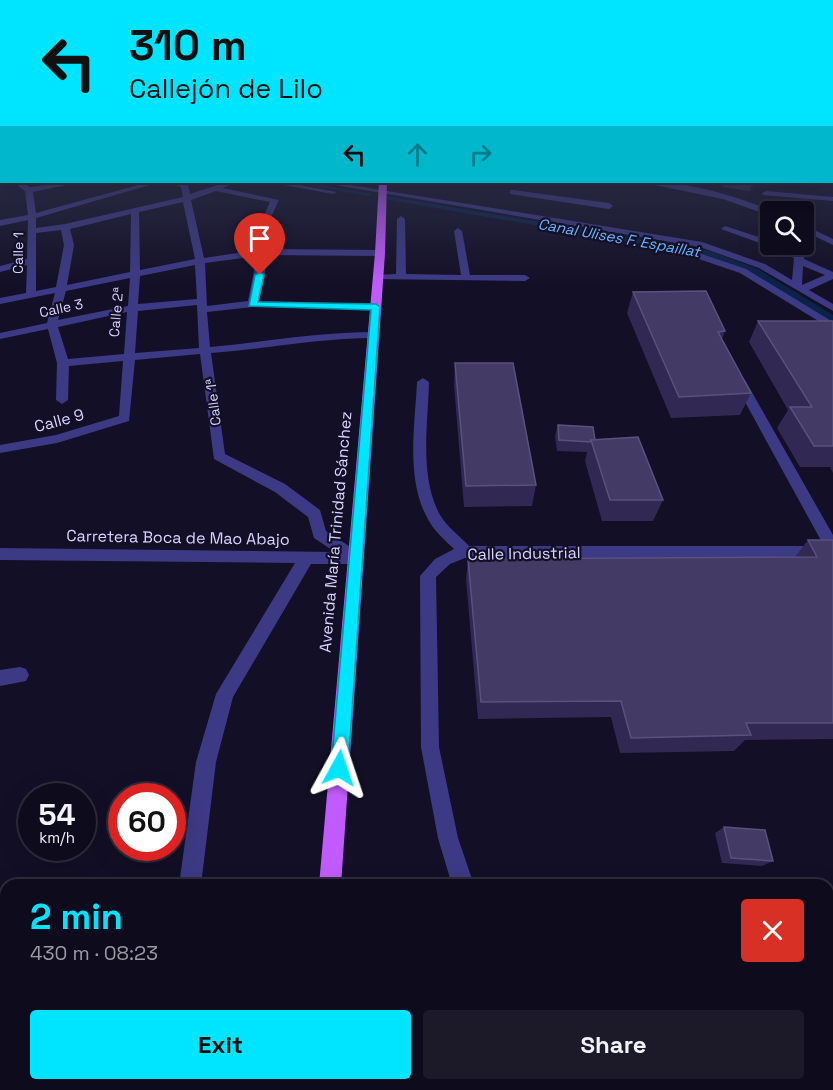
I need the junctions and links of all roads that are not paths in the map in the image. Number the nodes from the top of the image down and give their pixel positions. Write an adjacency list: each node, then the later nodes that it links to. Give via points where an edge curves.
1 (18, 183): 12 (street)
2 (63, 183): 12 (street)
3 (151, 183): 24 (street)
4 (176, 183): 18 (street, via 185,186)
5 (230, 183): 11 (street)
6 (277, 183): 16 (street, via 354,196)
7 (327, 183): 16 (street)
8 (650, 183): 15 (street)
9 (710, 183): 15 (street)
10 (766, 183): 17 (street)
11 (216, 189): 18 (street); 35 (street, via 274,200 264,224)
12 (29, 190): 24 (street, Calle 1)
13 (536, 191): 14 (street); 20 (street); 23 (street)
14 (513, 192)
15 (703, 192): 21 (street)
16 (383, 193): 23 (street); 36 (main road, Avenida María Trinidad Sánchez); 60 (street, via 702,256 760,280)
17 (766, 193): 19 (street); 21 (street)
18 (188, 198): 22 (street); 42 (street, Calle 1ª)
19 (833, 199)
20 (609, 206)
21 (758, 207)
22 (135, 209): 27 (street); 44 (street, Calle 2ª)
23 (522, 215): 34 (street)
24 (32, 217): 26 (street); 28 (street, Calle 1)
25 (401, 219): 47 (street)
26 (0, 223)
27 (65, 227): 28 (street); 51 (street, via 69,245)
28 (31, 231): 41 (street, Calle 1)
29 (458, 231): 48 (street)
30 (814, 233): 31 (street)
31 (833, 242)
32 (760, 244): 34 (street, via 727,224)
33 (760, 248): 34 (street)
34 (717, 250)
35 (262, 252): 36 (street); 42 (street); 54 (street)
36 (380, 253): 46 (main road, Avenida María Trinidad Sánchez)
37 (772, 255): 50 (street)
38 (787, 255): 40 (street)
39 (800, 255): 40 (street)
40 (799, 259): 45 (street); 50 (street)
41 (30, 261): 43 (street); 52 (street, Calle 1)
42 (200, 261): 44 (street); 55 (street, Calle 1ª)
43 (0, 269)
44 (135, 275): 51 (street); 57 (street, Calle 2ª)
45 (833, 275): 50 (street)
46 (378, 277): 47 (street); 56 (main road, Avenida María Trinidad Sánchez)
47 (401, 277): 48 (street)
48 (466, 278): 49 (street)
49 (525, 278)
50 (800, 288): 58 (street)
51 (62, 289): 52 (street); 59 (street)
52 (31, 295): 53 (street)
53 (0, 301)
54 (253, 304): 55 (street, Calle 3); 56 (street, Calle 3)
55 (201, 306): 57 (street, Calle 3); 63 (street, Calle 1ª)
56 (376, 307): 61 (main road, Avenida María Trinidad Sánchez)
57 (132, 308): 59 (street, Calle 3); 64 (street, Calle 2ª)
58 (833, 308)
59 (52, 325): 62 (street, Calle 3); 65 (street)
60 (833, 327)
61 (374, 335): 63 (street, via 333,335); 75 (main road, Avenida María Trinidad Sánchez)
62 (0, 336)
63 (206, 350): 64 (street); 75 (street, Calle 1ª, via 219,456 280,488 315,514 319,534)
64 (128, 358): 65 (street); 69 (street, Calle 2ª)
65 (63, 363): 68 (street)
66 (734, 370): 71 (street)
67 (423, 382): 72 (street, via 422,469 427,496 435,518)
68 (62, 400)
69 (125, 418): 70 (street, Calle 9, via 57,439)
70 (0, 449)
71 (833, 550): 72 (street, Calle Industrial)
72 (465, 552): 80 (street, Calle Industrial, via 438,563 428,576 430,747 448,838)
73 (0, 554): 74 (street, Carretera Boca de Mao Abajo)
74 (306, 558): 75 (street, Carretera Boca de Mao Abajo); 78 (street, via 225,694 206,762)
75 (356, 558): 79 (main road, Avenida María Trinidad Sánchez)
76 (21, 675): 77 (street)
77 (0, 678)
78 (191, 879)
79 (330, 879)
80 (461, 879)

